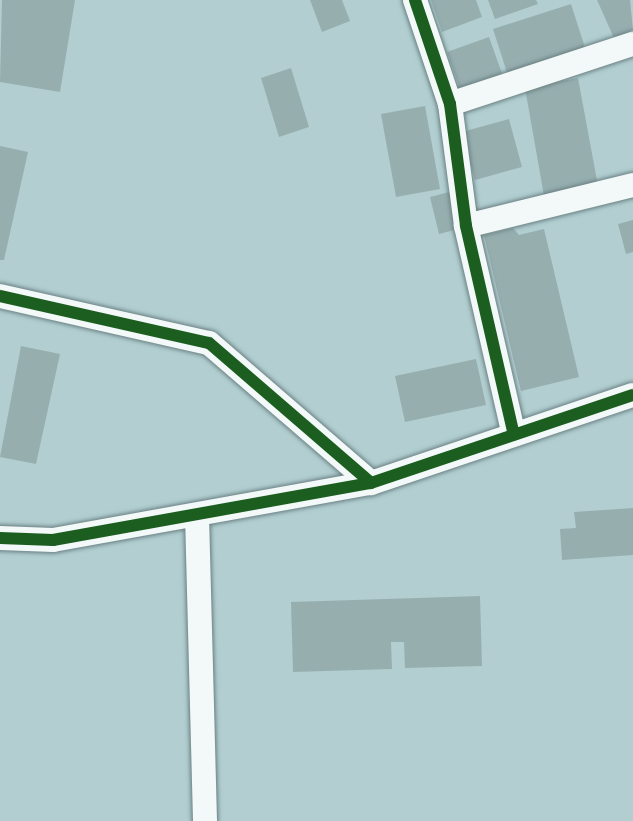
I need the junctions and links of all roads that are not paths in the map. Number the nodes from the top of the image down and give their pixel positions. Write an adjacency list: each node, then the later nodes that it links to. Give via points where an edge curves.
1 (415, 0): 3 (street)
2 (633, 44): 3 (street)
3 (450, 104): 5 (street)
4 (633, 185): 5 (street)
5 (466, 226): 8 (street)
6 (0, 296): 9 (street, via 209,343)
7 (633, 395): 8 (street)
8 (514, 435): 9 (street)
9 (371, 483): 10 (street)
10 (197, 515): 11 (street, via 53,540); 12 (street)
11 (0, 538)
12 (205, 821)

